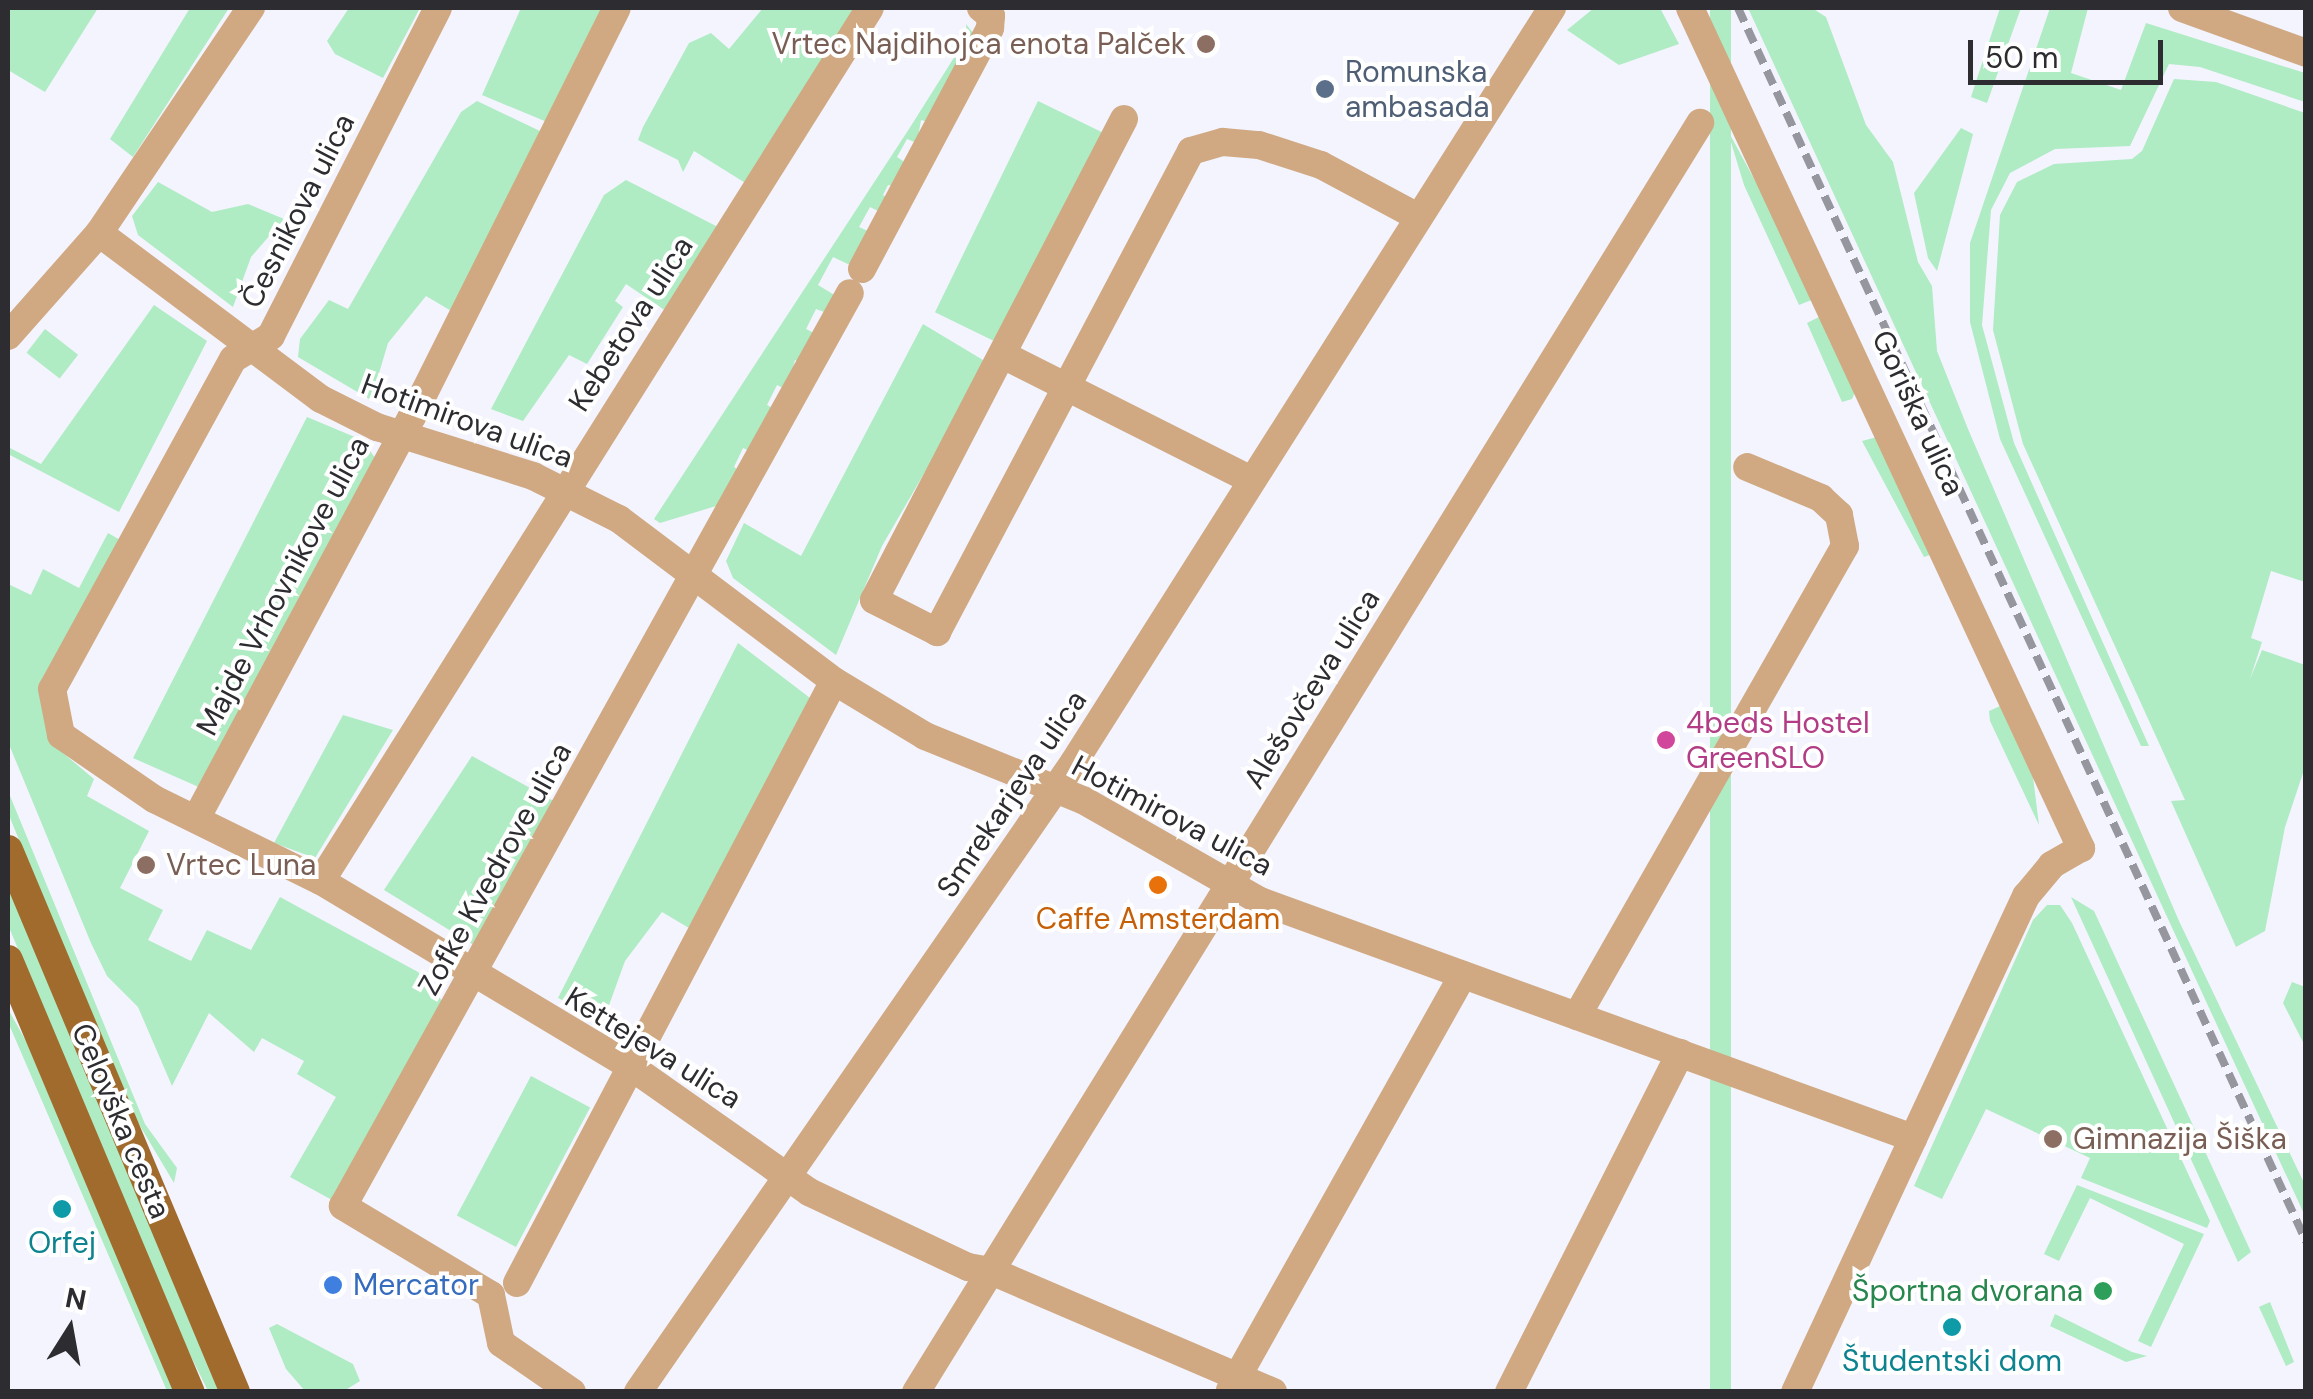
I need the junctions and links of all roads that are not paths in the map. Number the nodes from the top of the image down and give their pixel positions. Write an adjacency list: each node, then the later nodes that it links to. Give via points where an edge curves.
1 (251, 8): 13 (street)
2 (438, 8): 15 (street, Česnikova ulica, via 271,336)
3 (617, 8): 18 (street, Majde Vrhovnikove ulica)
4 (870, 8): 21 (street, Kebetova ulica)
5 (981, 8): 22 (street, Zofke Kvedrove ulica, via 991,16 990,28 735,510)
6 (1552, 8): 12 (street, Smrekarjeva ulica)
7 (1690, 8): 36 (street, Goriška ulica, via 2082,848 2052,865 2026,896)
8 (2182, 8): 9 (street)
9 (2306, 53)
10 (1124, 119): 16 (street)
11 (1700, 123): 29 (street, Alešovčeva ulica)
12 (1416, 216): 17 (street, via 1321,166 1259,145 1222,142 1191,151); 20 (street, Smrekarjeva ulica)
13 (99, 233): 14 (street); 15 (street, Hotimirova ulica)
14 (8, 336)
15 (251, 349): 18 (street, Hotimirova ulica, via 321,399); 24 (street, Česnikova ulica, via 233,360)
16 (1003, 355): 17 (street); 17 (street, via 874,600 937,632)
17 (1064, 386): 20 (street)
18 (401, 434): 21 (street, Hotimirova ulica); 26 (street, Majde Vrhovnikove ulica)
19 (1747, 467): 33 (street, via 1822,498 1839,515 1845,546)
20 (1251, 480): 25 (street, Smrekarjeva ulica)
21 (563, 490): 22 (street, Hotimirova ulica); 28 (street, Kebetova ulica)
22 (695, 571): 23 (street, Hotimirova ulica); 32 (street, Zofke Kvedrove ulica)
23 (834, 681): 25 (street, Hotimirova ulica, via 925,736); 35 (street)
24 (52, 689): 26 (street, Kettejeva ulica, via 61,735 73,748)
25 (1056, 790): 29 (street, Hotimirova ulica); 37 (street, Smrekarjeva ulica)
26 (196, 820): 28 (street, Kettejeva ulica)
27 (8, 850): 42 (main road, Celovška cesta)
28 (321, 881): 32 (street, Kettejeva ulica)
29 (1229, 887): 31 (street, Hotimirova ulica); 38 (street, Alešovčeva ulica)
30 (8, 960): 41 (main road, Celovška cesta)
31 (1464, 975): 33 (street, Hotimirova ulica); 40 (street)
32 (474, 978): 35 (street, Kettejeva ulica); 43 (street, Zofke Kvedrove ulica, via 343,1206 491,1295 501,1342)
33 (1577, 1016): 34 (street, Hotimirova ulica)
34 (1680, 1053): 36 (street, Hotimirova ulica); 47 (street)
35 (630, 1066): 37 (street, Kettejeva ulica); 39 (street)
36 (1913, 1138): 48 (street)
37 (791, 1178): 38 (street, Kettejeva ulica, via 968,1267); 44 (street, Smrekarjeva ulica)
38 (991, 1271): 40 (street, Kettejeva ulica); 45 (street, Alešovčeva ulica)
39 (517, 1282)
40 (1234, 1384): 46 (street, Kettejeva ulica)
41 (190, 1392)
42 (235, 1392)
43 (572, 1392)
44 (638, 1392)
45 (916, 1392)
46 (1274, 1392)
47 (1509, 1392)
48 (1795, 1392)

